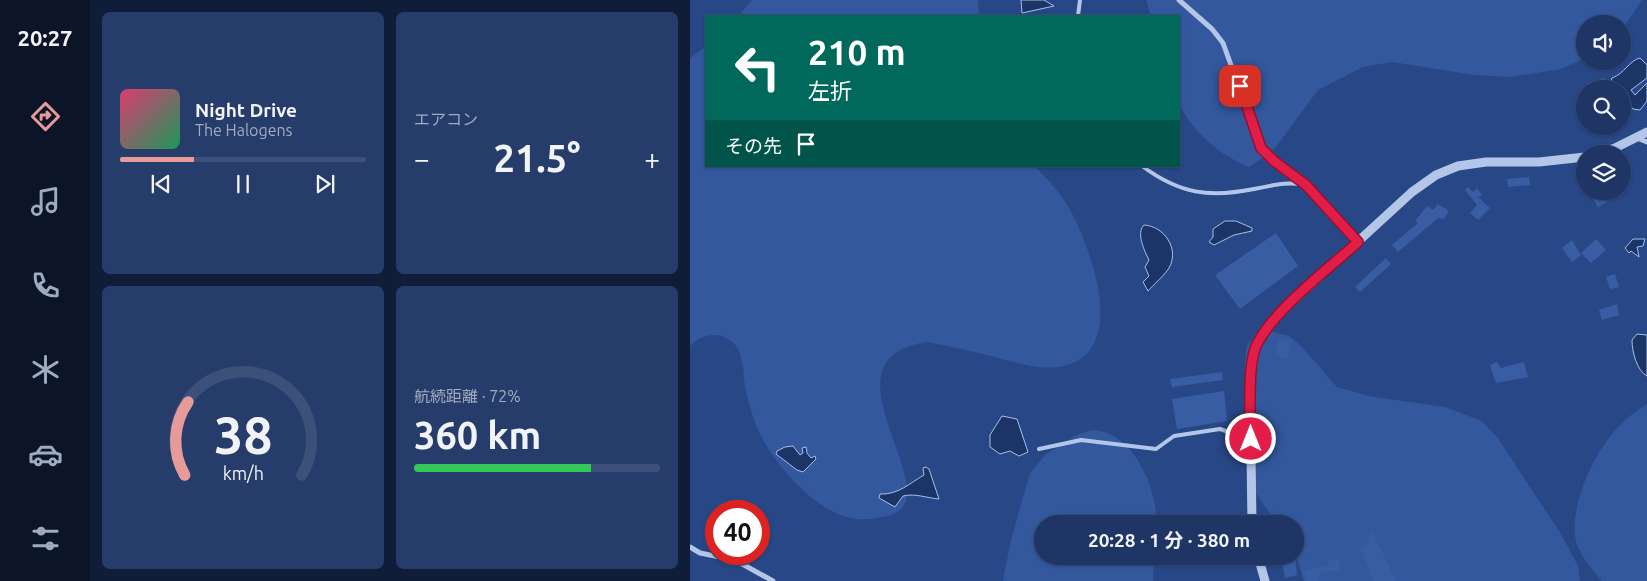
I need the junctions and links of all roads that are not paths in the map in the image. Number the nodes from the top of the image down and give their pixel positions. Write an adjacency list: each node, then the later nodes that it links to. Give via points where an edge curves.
1 (1080, 0): 3 (lane)
2 (1179, 0): 10 (street, via 1223,43 1261,148)
3 (1078, 15)
4 (1647, 132): 5 (street)
5 (1636, 138): 6 (street); 7 (street)
6 (1647, 142)
7 (1621, 145)
8 (1576, 158): 11 (street, via 1458,166 1436,175 1412,192)
9 (1143, 167): 10 (lane, via 1162,181 1195,193 1243,191 1292,182)
10 (1306, 185): 11 (street)
11 (1358, 242): 12 (street, via 1280,313 1256,345 1250,382)
12 (1251, 439): 13 (lane, via 1220,429 1174,436 1156,449 1081,440); 14 (street)
13 (1039, 449)
14 (1252, 515)
15 (690, 547): 17 (street, via 700,553 735,560)
16 (1261, 565): 18 (street)
17 (773, 581)
18 (1265, 581)

